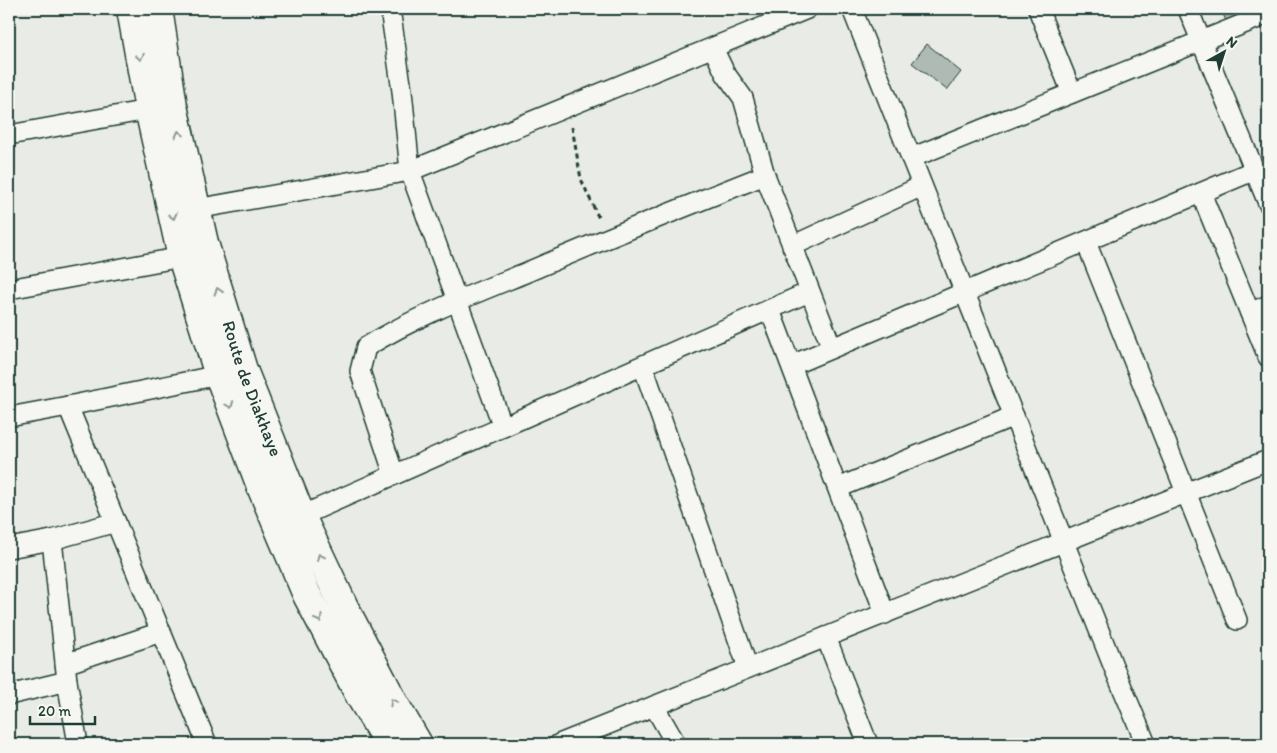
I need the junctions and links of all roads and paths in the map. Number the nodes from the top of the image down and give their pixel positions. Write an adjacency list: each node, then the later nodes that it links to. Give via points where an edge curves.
1 (132, 9): 13 (main road, Route de Diakhaye, one-way to 13)
2 (158, 9): 13 (main road, Route de Diakhaye)
3 (390, 9): 17 (street)
4 (807, 9): 10 (street)
5 (852, 9): 15 (street)
6 (1038, 9): 11 (street)
7 (1188, 9): 9 (street)
8 (1268, 14): 9 (street)
9 (1201, 41): 11 (street); 16 (street)
10 (713, 48): 12 (street); 18 (street, via 725,73 744,98)
11 (1072, 93): 15 (street)
12 (569, 106): 17 (street); 23 (path, via 581,179)
13 (161, 107): 14 (street); 22 (main road, Route de Diakhaye, one-way to 13); 26 (main road, Route de Diakhaye, one-way to 26)
14 (9, 136)
15 (912, 158): 19 (street)
16 (1255, 170): 20 (street); 21 (street)
17 (410, 171): 22 (street); 30 (street)
18 (765, 176): 23 (street); 25 (street)
19 (922, 186): 25 (street); 29 (street)
20 (1201, 193): 24 (street); 33 (street)
21 (1268, 203)
22 (196, 209): 47 (main road, Route de Diakhaye, one-way to 22, via 242,370)
23 (607, 238): 30 (street)
24 (1086, 242): 29 (street); 46 (street)
25 (792, 246): 28 (street)
26 (182, 257): 27 (street); 38 (main road, Route de Diakhaye)
27 (9, 290)
28 (810, 292): 32 (street); 34 (street)
29 (965, 293): 34 (street); 41 (street)
30 (457, 301): 42 (street); 44 (street, via 366,346 360,370)
31 (1268, 305): 33 (street)
32 (770, 310): 36 (street); 37 (street)
33 (1250, 313): 35 (street)
34 (832, 348): 36 (street)
35 (1268, 357)
36 (792, 365): 45 (street)
37 (643, 366): 42 (street); 56 (street)
38 (219, 375): 39 (street); 62 (main road, Route de Diakhaye, one-way to 62, via 307,596)
39 (68, 406): 40 (street); 48 (street)
40 (9, 416)
41 (1014, 416): 45 (street); 50 (street)
42 (503, 427): 44 (street)
43 (1268, 460): 46 (street)
44 (394, 475): 47 (street)
45 (838, 488): 52 (street)
46 (1186, 493): 50 (street); 53 (street)
47 (301, 516): 63 (main road, Route de Diakhaye, one-way to 47, via 344,607)
48 (116, 522): 49 (street); 54 (street)
49 (52, 540): 51 (street); 57 (street)
50 (1064, 542): 52 (street); 67 (street)
51 (9, 548)
52 (885, 614): 55 (street)
53 (1237, 620)
54 (161, 632): 57 (street); 61 (street)
55 (826, 637): 56 (street); 66 (street)
56 (748, 668): 59 (street)
57 (66, 672): 58 (street); 60 (street)
58 (9, 694)
59 (654, 706): 64 (street); 65 (street)
60 (78, 744)
61 (207, 744)
62 (389, 744)
63 (418, 744)
64 (559, 744)
65 (676, 744)
66 (868, 744)
67 (1146, 744)

